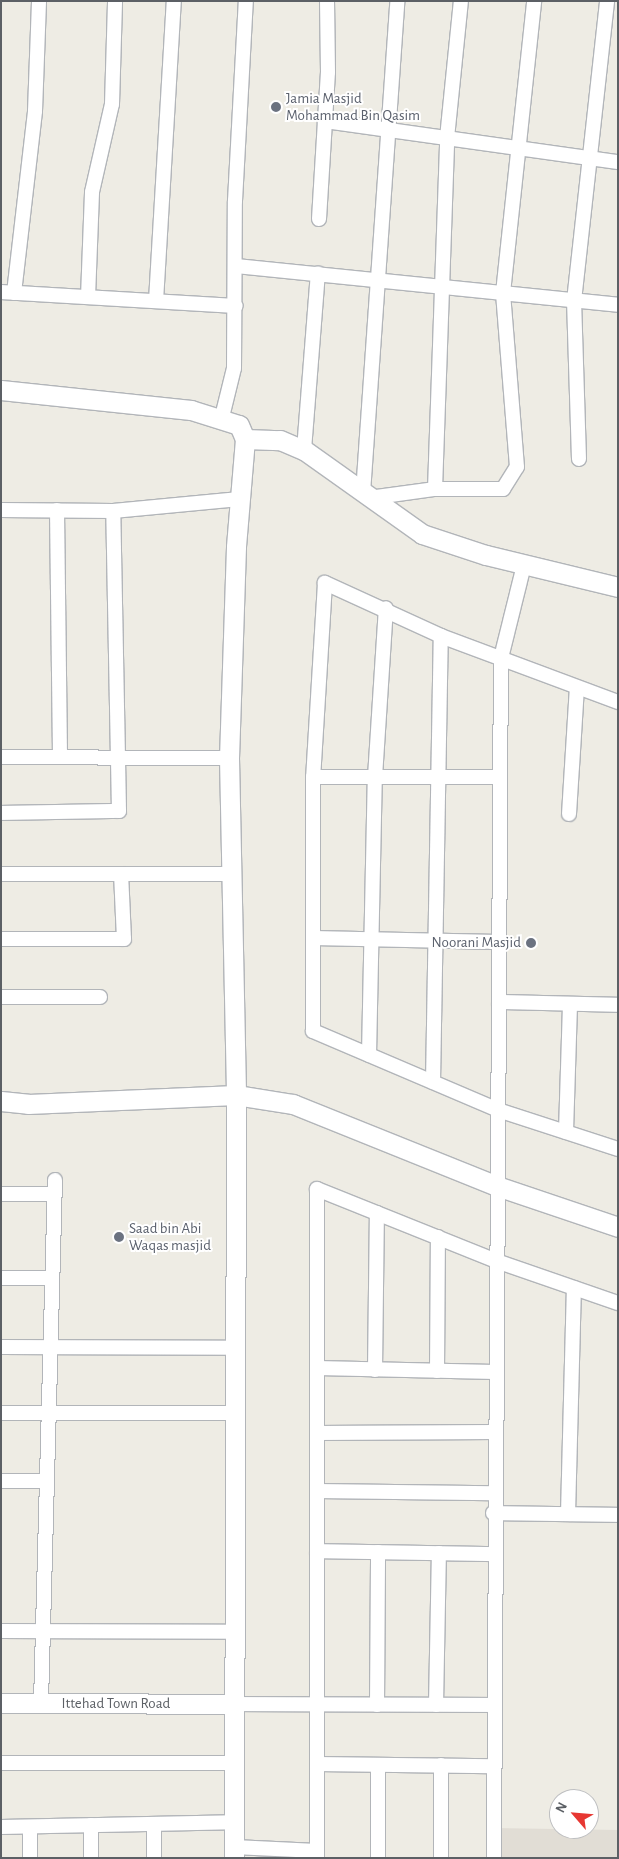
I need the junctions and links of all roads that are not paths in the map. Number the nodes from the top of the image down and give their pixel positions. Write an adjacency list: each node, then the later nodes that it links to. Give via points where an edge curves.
1 (38, 1): 21 (street, via 35,111)
2 (115, 1): 23 (street, via 112,104 92,192)
3 (174, 1): 24 (street)
4 (246, 1): 17 (street)
5 (327, 1): 10 (street)
6 (398, 1): 11 (street)
7 (461, 1): 12 (street)
8 (534, 1): 13 (street)
9 (607, 1): 14 (street)
10 (325, 121): 11 (street); 16 (street)
11 (391, 130): 12 (street); 19 (street)
12 (447, 138): 13 (street); 20 (street)
13 (519, 148): 14 (street); 22 (street)
14 (588, 158): 15 (street); 25 (street)
15 (618, 162)
16 (318, 220)
17 (236, 266): 18 (street); 27 (street)
18 (318, 274): 19 (street); 31 (street)
19 (379, 280): 20 (street); 34 (street)
20 (441, 287): 22 (street); 33 (street)
21 (7, 293): 23 (street)
22 (503, 293): 25 (street); 33 (street, via 517,467 503,489)
23 (88, 297): 24 (street)
24 (156, 301): 27 (street)
25 (574, 301): 26 (street); 32 (street)
26 (618, 305)
27 (236, 306): 29 (street, via 234,368)
28 (1, 390): 29 (street)
29 (222, 417): 30 (street, via 239,425)
30 (245, 439): 31 (street, via 280,440); 35 (street)
31 (304, 450): 34 (street)
32 (579, 459)
33 (435, 489): 34 (street)
34 (366, 496): 39 (street, via 422,534)
35 (239, 499): 38 (street); 49 (street)
36 (1, 510): 37 (street)
37 (57, 510): 38 (street); 47 (street)
38 (114, 511): 48 (street)
39 (524, 565): 40 (street); 43 (street)
40 (618, 587)
41 (386, 608): 42 (street); 50 (street, via 325,583); 51 (street)
42 (441, 636): 43 (street); 52 (street)
43 (501, 658): 44 (street); 53 (street)
44 (577, 688): 45 (street); 55 (street)
45 (618, 702)
46 (1, 758): 47 (street)
47 (60, 758): 48 (street)
48 (117, 758): 49 (street); 54 (street, via 119,811)
49 (229, 758): 58 (street)
50 (313, 776): 51 (street); 60 (street)
51 (375, 777): 52 (street); 61 (street)
52 (438, 777): 53 (street); 62 (street)
53 (500, 777): 63 (street)
54 (1, 813)
55 (569, 814)
56 (1, 874): 57 (street)
57 (122, 874): 58 (street); 59 (street, via 124,938)
58 (231, 874): 71 (street)
59 (1, 938)
60 (313, 938): 61 (street); 69 (street, via 313,1030)
61 (372, 940): 62 (street); 69 (street)
62 (436, 941): 63 (street); 70 (street)
63 (499, 942): 66 (street)
64 (1, 997): 65 (street)
65 (100, 997)
66 (499, 1002): 67 (street); 73 (street)
67 (570, 1004): 68 (street); 74 (street)
68 (618, 1005)
69 (369, 1055): 70 (street)
70 (433, 1082): 73 (street)
71 (236, 1095): 72 (street, via 28,1104); 77 (street, via 293,1104); 90 (street)
72 (1, 1101)
73 (498, 1110): 74 (street); 77 (street)
74 (566, 1132): 75 (street)
75 (618, 1149)
76 (55, 1180): 79 (street)
77 (497, 1186): 81 (street); 83 (street)
78 (1, 1194): 79 (street)
79 (54, 1194): 85 (street)
80 (377, 1213): 82 (street); 91 (street, via 317,1189); 92 (street)
81 (618, 1227)
82 (438, 1237): 83 (street); 93 (street)
83 (496, 1261): 86 (street); 94 (street)
84 (1, 1278): 85 (street)
85 (52, 1278): 89 (street)
86 (574, 1288): 87 (street); 105 (street)
87 (618, 1303)
88 (1, 1347): 89 (street)
89 (50, 1347): 90 (street); 96 (street)
90 (234, 1348): 97 (street)
91 (317, 1368): 92 (street); 99 (street)
92 (375, 1370): 93 (street)
93 (437, 1371): 94 (street)
94 (495, 1372): 98 (street)
95 (1, 1412): 96 (street)
96 (48, 1412): 97 (street); 101 (street)
97 (233, 1413): 113 (street)
98 (494, 1432): 99 (street); 103 (street)
99 (317, 1433): 102 (street)
100 (1, 1481): 101 (street)
101 (47, 1481): 112 (street)
102 (317, 1492): 103 (street); 107 (street)
103 (493, 1493): 104 (street)
104 (493, 1513): 105 (street); 110 (street)
105 (568, 1514): 106 (street)
106 (618, 1515)
107 (317, 1551): 108 (street); 117 (street)
108 (378, 1552): 109 (street); 118 (street)
109 (439, 1553): 110 (street); 119 (street)
110 (493, 1554): 120 (street)
111 (1, 1631): 112 (street)
112 (42, 1631): 113 (street); 115 (street)
113 (232, 1632): 116 (street)
114 (1, 1703): 115 (street, Ittehad Town Road)
115 (41, 1703): 116 (street, Ittehad Town Road)
116 (232, 1704): 117 (street); 122 (street)
117 (317, 1704): 118 (street); 123 (street)
118 (376, 1705): 119 (street)
119 (436, 1705): 120 (street)
120 (493, 1705): 126 (street)
121 (1, 1763): 122 (street)
122 (233, 1763): 127 (street)
123 (317, 1764): 124 (street); 133 (street)
124 (378, 1765): 125 (street); 137 (street)
125 (441, 1765): 126 (street); 138 (street)
126 (493, 1766): 139 (street)
127 (234, 1822): 128 (street); 132 (street)
128 (154, 1824): 129 (street); 136 (street)
129 (91, 1825): 131 (street); 135 (street)
130 (1, 1827): 131 (street)
131 (30, 1827): 134 (street)
132 (234, 1852): 133 (street)
133 (317, 1854)
134 (30, 1858)
135 (91, 1858)
136 (154, 1858)
137 (378, 1858)
138 (441, 1858)
139 (494, 1858)

